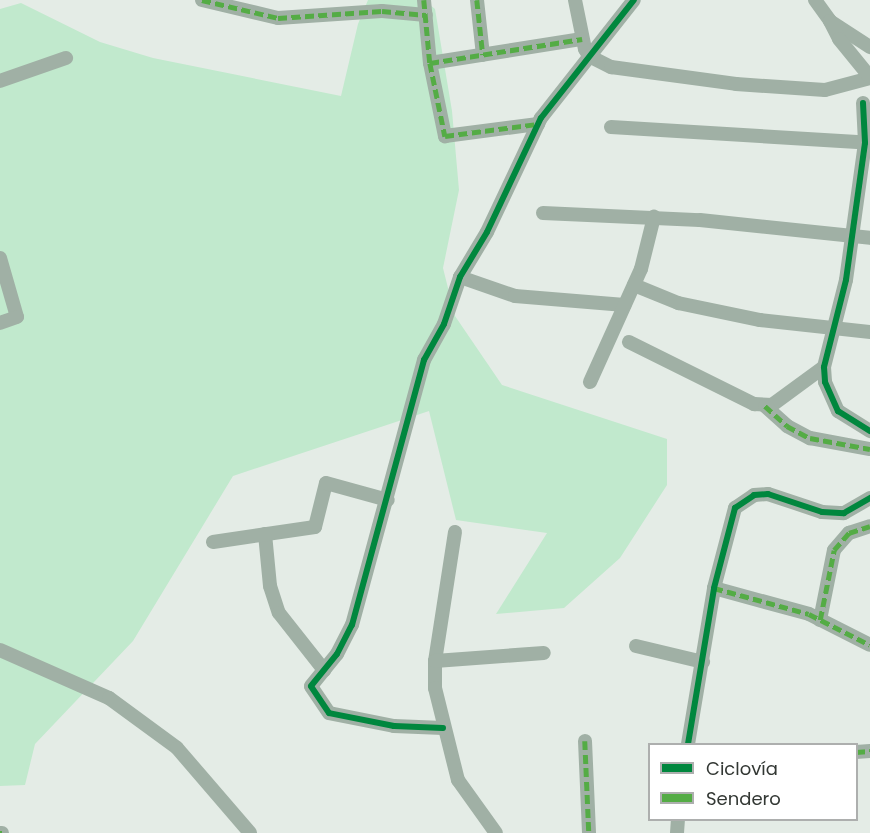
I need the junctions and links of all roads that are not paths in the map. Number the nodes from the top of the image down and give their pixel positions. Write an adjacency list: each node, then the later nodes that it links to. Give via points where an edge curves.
1 (202, 0): 7 (street, via 278,18 382,11)
2 (424, 0): 7 (street)
3 (477, 0): 11 (street)
4 (575, 0): 9 (street)
5 (634, 0): 12 (street)
6 (814, 0): 8 (street)
7 (426, 15): 14 (street)
8 (830, 21): 10 (street); 15 (street)
9 (582, 39): 11 (street); 12 (street)
10 (870, 47)
11 (483, 55): 14 (street)
12 (589, 56): 15 (street, via 610,67 736,84 825,90); 18 (street)
13 (66, 57): 16 (street)
14 (430, 63): 18 (street, via 445,136)
15 (870, 78)
16 (0, 81)
17 (862, 103): 20 (street)
18 (538, 124): 26 (street, via 487,232)
19 (611, 127): 20 (street)
20 (868, 143): 23 (street)
21 (543, 213): 22 (street)
22 (654, 217): 23 (street); 27 (street)
23 (852, 236): 24 (street); 30 (street)
24 (870, 238)
25 (0, 258): 29 (street, via 17,317)
26 (460, 277): 28 (street, via 515,296); 39 (street, via 444,324 424,360)
27 (634, 285): 28 (street); 30 (street, via 690,305 760,320)
28 (625, 304): 34 (street)
29 (0, 323)
30 (837, 327): 31 (street); 33 (street)
31 (870, 332)
32 (629, 342): 35 (street, via 740,398)
33 (824, 367): 35 (street); 36 (street, via 826,390 833,405)
34 (590, 382)
35 (765, 406): 37 (street, via 787,426 810,438)
36 (870, 431)
37 (870, 449)
38 (870, 498): 44 (street, via 844,513 822,512 768,494 747,498 735,508)
39 (388, 500): 42 (street, via 326,483 315,527); 52 (street, via 352,625)
40 (870, 525): 45 (street, via 849,533 834,550)
41 (455, 532): 50 (street)
42 (265, 534): 43 (street); 52 (street, via 270,585 279,613)
43 (213, 542)
44 (714, 588): 45 (street); 51 (street)
45 (820, 620): 46 (street)
46 (870, 645)
47 (636, 646): 51 (street)
48 (0, 650): 56 (street, via 109,698 177,748)
49 (543, 653): 50 (street)
50 (435, 661): 53 (street, via 435,688)
51 (703, 662): 55 (street)
52 (324, 670): 53 (street, via 311,686 329,713 394,726)
53 (443, 728): 57 (street, via 458,780)
54 (585, 741): 58 (street)
55 (688, 743)
56 (250, 833)
57 (496, 833)
58 (589, 833)

